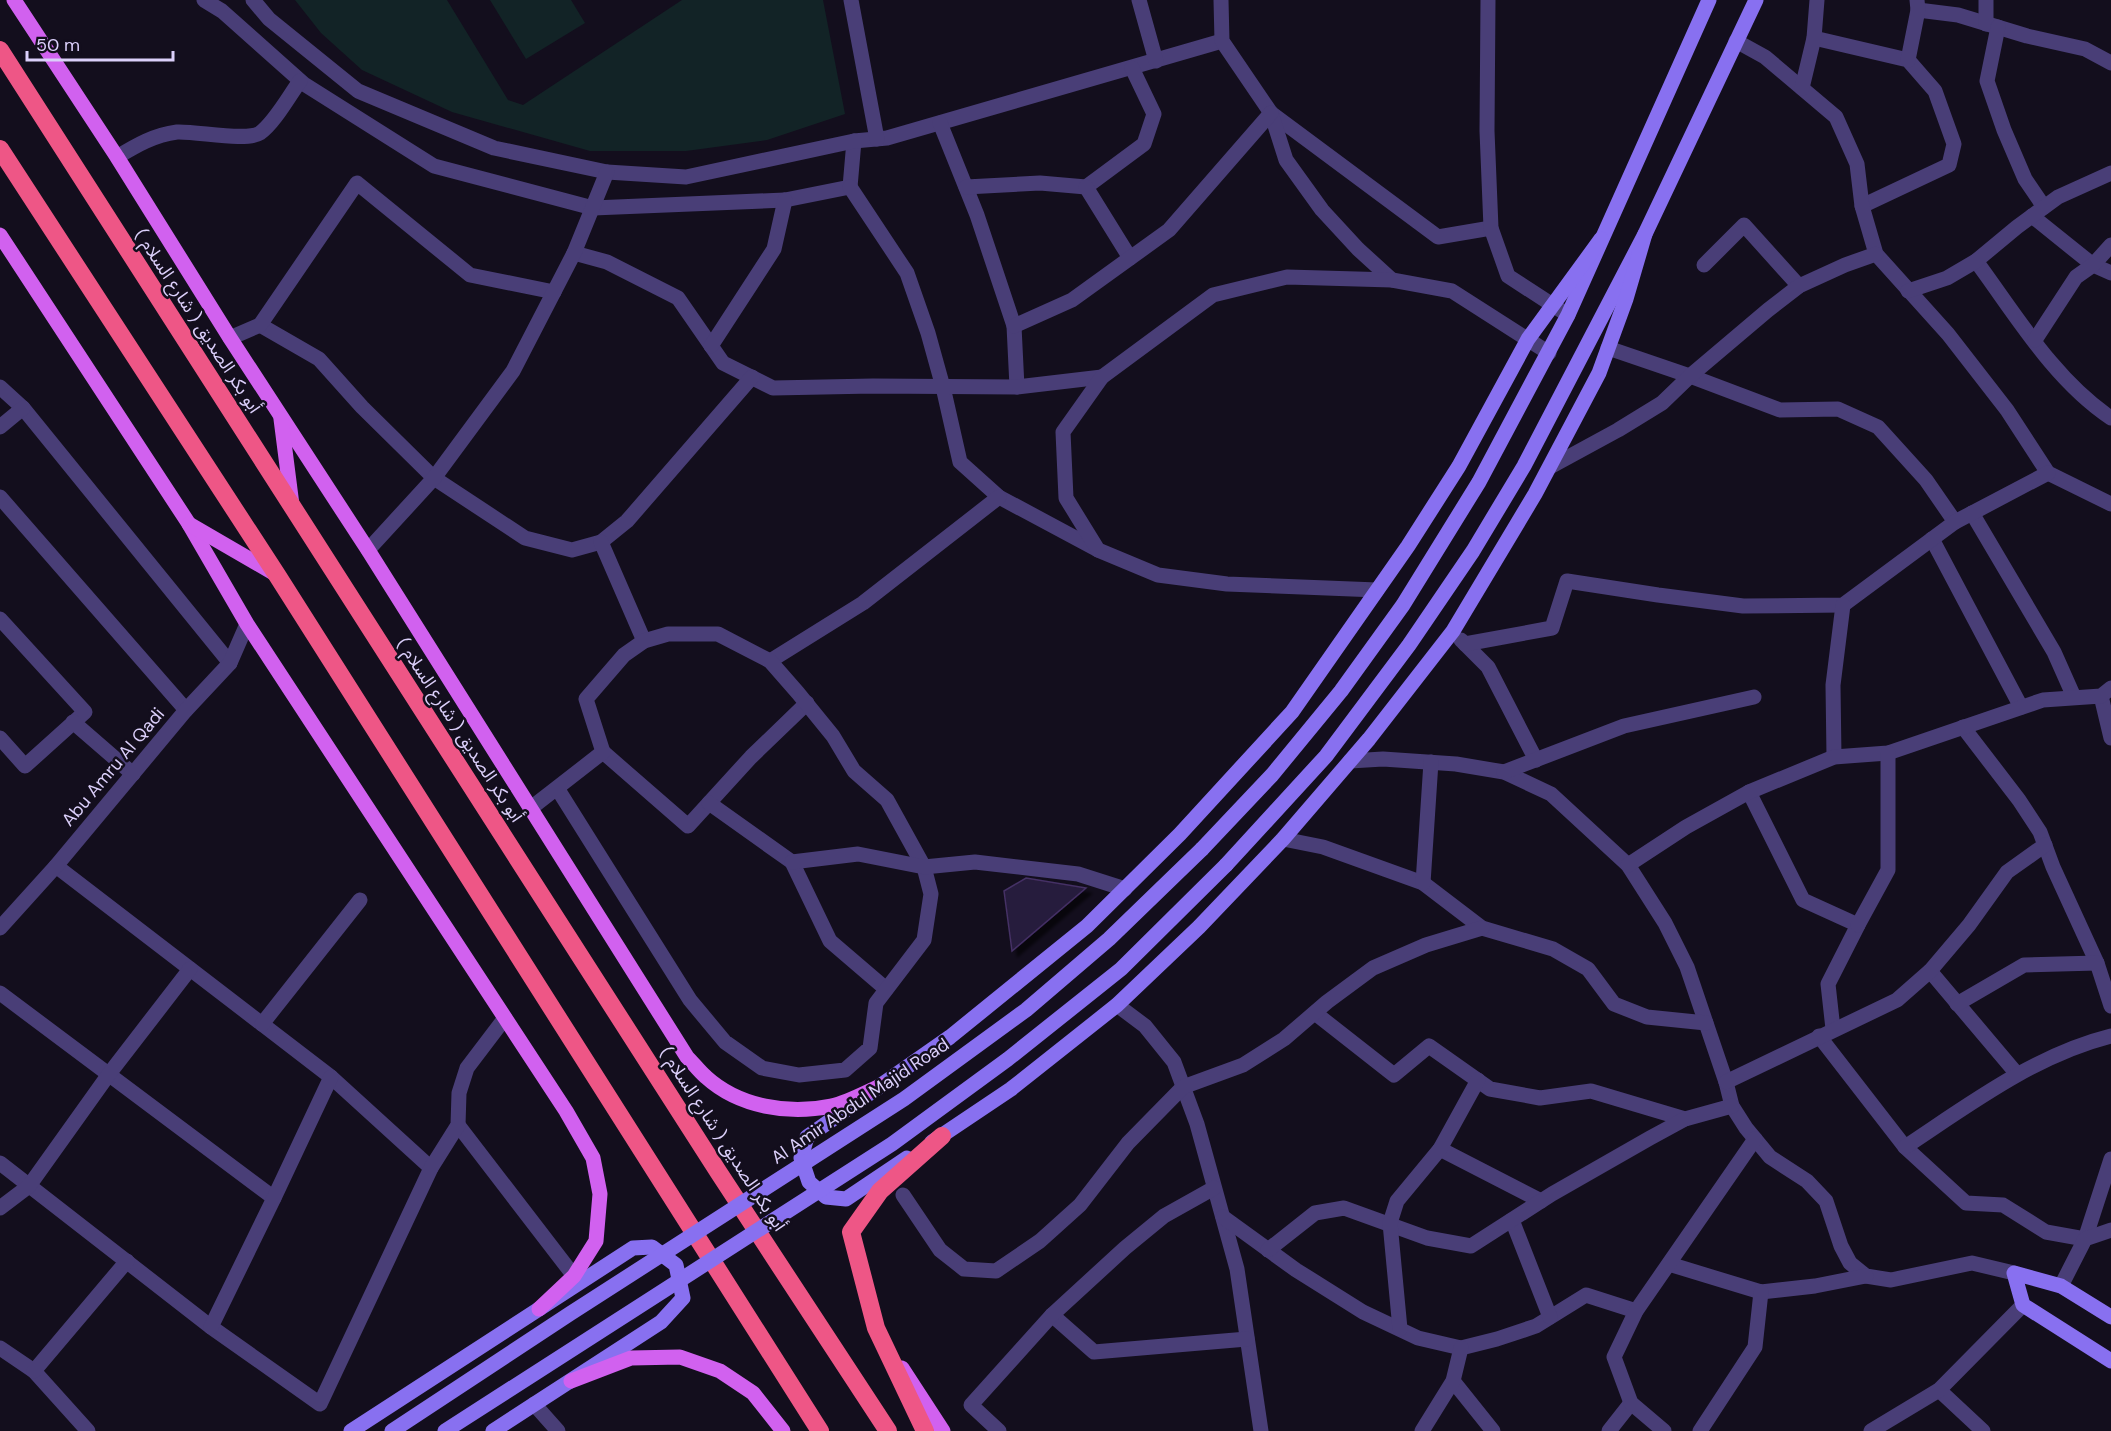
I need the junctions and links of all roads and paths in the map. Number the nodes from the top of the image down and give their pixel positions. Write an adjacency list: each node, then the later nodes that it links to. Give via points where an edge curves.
1 (14, 0): 29 (main road)
2 (204, 0): 22 (street, via 222,11)
3 (253, 0): 30 (street, via 269,19 358,91 494,148)
4 (851, 0): 26 (street)
5 (1139, 0): 19 (street)
6 (1221, 0): 15 (street)
7 (1488, 0): 39 (street)
8 (1708, 0): 42 (main road)
9 (1756, 0): 16 (main road)
10 (1817, 0): 14 (street)
11 (1986, 0): 13 (street)
12 (1918, 5): 13 (street); 18 (street)
13 (1992, 26): 20 (street, via 2085,49); 38 (street, via 1987,81)
14 (1814, 38): 18 (street); 23 (street)
15 (1222, 41): 19 (street); 24 (street)
16 (1736, 41): 23 (street, via 1765,57); 40 (main road)
17 (0, 50): 81 (highway, ( شارع السلام ) أبو بكر الصديق)
18 (1908, 60): 36 (street, via 1935,91 1954,144 1949,165)
19 (1156, 61): 21 (street)
20 (2111, 63)
21 (1132, 68): 25 (street); 34 (street, via 1154,114 1144,144)
22 (300, 81): 29 (street, via 266,127 252,136 179,132 146,140); 37 (street, via 434,166)
23 (1802, 88): 36 (street, via 1836,117 1857,164)
24 (1271, 113): 39 (street, via 1438,237); 46 (street, via 1169,230); 51 (street, via 1286,160 1322,210)
25 (940, 123): 26 (street); 33 (street)
26 (877, 139): 27 (street)
27 (854, 141): 30 (street, via 686,177); 32 (street)
28 (0, 149): 89 (highway)
29 (117, 157): 59 (main road)
30 (607, 172): 37 (street)
31 (2111, 173): 38 (street, via 2058,197)
32 (850, 187): 35 (street); 69 (street, via 907,273)
33 (966, 187): 34 (street, via 1040,183); 58 (street)
34 (1086, 187): 46 (street)
35 (785, 200): 37 (street); 62 (street, via 774,249)
36 (1862, 206): 45 (street)
37 (593, 208): 44 (street)
38 (2038, 211): 47 (street); 48 (street)
39 (1491, 228): 55 (street, via 1508,276)
40 (1645, 234): 63 (main road); 206 (main road, bridge, via 1524,466 1473,551 1326,756 1226,865 1121,969 901,1137)
41 (0, 235): 84 (main road)
42 (1601, 239): 55 (main road); 56 (main road, Al Amir Abdul Majid Road)
43 (2111, 245): 48 (street)
44 (574, 253): 54 (street); 62 (street, via 607,262 678,298)
45 (1876, 254): 52 (street); 53 (street)
46 (1130, 258): 58 (street, via 1072,300)
47 (1976, 261): 53 (street, via 1947,278); 61 (street)
48 (2093, 265): 50 (street); 61 (street, via 2076,277)
49 (1704, 266): 52 (street, via 1744,225)
50 (2111, 273)
51 (1392, 280): 60 (street, via 1452,291); 67 (street, via 1287,277 1213,295)
52 (1799, 286): 65 (street)
53 (1908, 291): 76 (street, via 1948,334 2007,410)
54 (554, 292): 57 (street, via 470,275 357,183); 77 (street, via 513,371)
55 (1553, 305): 56 (street); 60 (main road)
56 (1568, 315): 64 (main road, Al Amir Abdul Majid Road)
57 (260, 325): 59 (street); 77 (street, via 319,359)
58 (1014, 326): 70 (street)
59 (230, 338): 72 (main road)
60 (1528, 339): 64 (street); 90 (main road, via 1459,466)
61 (2034, 340): 73 (street, via 2091,405)
62 (711, 346): 66 (street, via 723,363)
63 (1608, 348): 65 (street); 75 (main road)
64 (1549, 352): 205 (main road, Al Amir Abdul Majid Road, bridge, via 1479,482 1403,605 1341,691 1272,775 1109,939 1026,1010 904,1099)
65 (1690, 376): 75 (street, via 1662,404); 83 (street, via 1780,410 1838,408 1878,427 1926,480)
66 (752, 377): 69 (street, via 773,388); 86 (street, via 627,521)
67 (1102, 377): 70 (street); 88 (street, via 1063,432 1066,498)
68 (0, 387): 71 (street)
69 (943, 387): 70 (street); 79 (street, via 960,462)
70 (1017, 387)
71 (23, 408): 74 (street); 98 (street)
72 (281, 415): 81 (main road); 87 (main road)
73 (2111, 418)
74 (0, 427)
75 (1550, 467): 94 (main road)
76 (2048, 473): 80 (street); 82 (street)
77 (434, 478): 86 (street, via 525,538 572,550); 87 (street)
78 (0, 497): 104 (street)
79 (999, 497): 88 (street); 97 (street, via 864,603)
80 (2111, 504)
81 (292, 508): 212 (highway, ( شارع السلام ) أبو بكر الصديق)
82 (1972, 513): 83 (street); 101 (street, via 2054,652)
83 (1955, 522): 85 (street)
84 (189, 524): 89 (main road); 93 (main road)
85 (1932, 539): 91 (street); 103 (street)
86 (601, 542): 95 (street)
87 (368, 550): 120 (main road)
88 (1098, 550): 90 (street, via 1158,575 1227,584)
89 (277, 575): 211 (highway)
90 (1377, 590): 128 (main road, via 1292,712)
91 (1843, 606): 96 (street, via 1743,606 1567,581 1552,628); 111 (street, via 1833,685)
92 (0, 619): 105 (street, via 85,712)
93 (247, 624): 98 (street, Abu Amru Al Qadi); 142 (main road)
94 (1453, 631): 96 (street); 113 (main road)
95 (644, 641): 97 (street, via 668,634 718,634); 109 (street, via 624,654 586,699)
96 (1466, 644): 112 (street, via 1488,667)
97 (770, 662): 102 (street)
98 (230, 663): 104 (street, Abu Amru Al Qadi)
99 (2106, 692): 101 (street); 108 (street)
100 (1754, 697): 112 (street, via 1624,726)
101 (2074, 698): 103 (street, via 2043,700)
102 (807, 703): 119 (street); 126 (street, via 854,771 887,800)
103 (2021, 707): 106 (street)
104 (186, 710): 116 (street, Abu Amru Al Qadi)
105 (74, 722): 107 (street, via 25,766); 116 (street)
106 (1963, 727): 110 (street); 122 (street, via 2019,800)
107 (0, 738)
108 (2111, 738)
109 (603, 752): 117 (street); 119 (street, via 687,826)
110 (1888, 753): 111 (street); 131 (street, via 1888,870)
111 (1834, 757): 118 (street)
112 (1536, 760): 115 (street)
113 (1350, 761): 114 (street); 121 (main road)
114 (1431, 762): 115 (street); 127 (street)
115 (1504, 772): 124 (street, via 1551,794)
116 (133, 774): 125 (street, Abu Amru Al Qadi)
117 (557, 788): 120 (street); 136 (street, via 690,1000 725,1042 762,1068 799,1075 845,1070 870,1048 876,1003)
118 (1749, 792): 124 (street); 131 (street, via 1803,900)
119 (709, 803): 123 (street)
120 (531, 808): 152 (main road, via 687,1057 707,1078 760,1106 797,1111 833,1106)
121 (1283, 840): 127 (street, via 1323,847); 139 (main road)
122 (2045, 845): 133 (street); 135 (street, via 2007,872)
123 (792, 862): 126 (street, via 858,854); 136 (street, via 830,941)
124 (1628, 865): 143 (street, via 1665,923 1687,968)
125 (56, 866): 130 (street, Abu Amru Al Qadi); 134 (street)
126 (924, 867): 128 (street, via 975,862 1078,874); 136 (street, via 931,894 924,940)
127 (1423, 882): 132 (street)
128 (1125, 889): 152 (main road, via 1087,927 950,1037)
129 (360, 900): 144 (street)
130 (2, 921)
131 (1857, 925): 145 (street, via 1828,984)
132 (1482, 928): 141 (street, via 1426,945 1373,968); 143 (street, via 1552,949 1588,969 1614,1004 1647,1017)
133 (2097, 963): 138 (street, via 2024,965); 140 (street)
134 (190, 969): 144 (street); 147 (street)
135 (1930, 971): 138 (street); 145 (street, via 1897,1000)
136 (886, 989)
137 (0, 993): 147 (street)
138 (1957, 1004): 148 (street)
139 (1118, 1005): 153 (street, via 1145,1026 1174,1062); 157 (main road, via 1011,1089)
140 (2111, 1006)
141 (1315, 1013): 150 (street, via 1394,1075 1429,1046); 153 (street, via 1243,1065)
142 (505, 1018): 156 (street, via 467,1068 459,1093); 179 (main road, via 592,1158 600,1194 596,1241)
143 (1706, 1023): 151 (street)
144 (262, 1024): 149 (street)
145 (1826, 1032): 151 (street); 159 (street)
146 (2111, 1036): 148 (street)
147 (109, 1074): 164 (street); 167 (street)
148 (2017, 1074): 159 (street)
149 (331, 1077): 163 (street); 167 (street)
150 (1478, 1080): 155 (street, via 1490,1089 1540,1098 1591,1091); 160 (street)
151 (1726, 1082): 154 (street)
152 (882, 1085): 157 (main road, via 807,1137 801,1158 809,1182 826,1197 846,1199)
153 (1183, 1087): 165 (street); 166 (street, via 1128,1143 1080,1205 1040,1241 996,1271 964,1269 940,1250)
154 (1732, 1106): 155 (street); 158 (street)
155 (1685, 1119): 168 (street)
156 (458, 1125): 163 (street); 179 (street)
157 (942, 1136): 190 (highway, via 880,1191 851,1232)
158 (1755, 1139): 177 (street); 180 (street, via 1770,1157 1807,1181 1826,1201 1840,1246 1850,1263)
159 (1905, 1147): 174 (street, via 1965,1203 2003,1205 2046,1232)
160 (1440, 1149): 168 (street); 172 (street, via 1397,1201)
161 (2111, 1159): 174 (street)
162 (0, 1163): 164 (street)
163 (431, 1168): 189 (street, via 320,1404)
164 (29, 1186): 169 (street); 176 (street)
165 (1214, 1188): 170 (street); 186 (street, via 1164,1216)
166 (903, 1195)
167 (274, 1198): 189 (street)
168 (1541, 1201): 171 (street)
169 (0, 1209)
170 (1222, 1217): 175 (street); 192 (street, via 1237,1269)
171 (1512, 1220): 172 (street, via 1471,1246 1427,1238); 187 (street)
172 (1390, 1223): 175 (street, via 1344,1208 1315,1213); 191 (street)
173 (2111, 1230): 174 (street)
174 (2085, 1239): 181 (street)
175 (1268, 1250): 191 (street, via 1363,1312)
176 (127, 1261): 189 (street); 196 (street)
177 (1669, 1264): 182 (street); 185 (street)
178 (2014, 1273): 180 (street, via 1972,1263 1891,1280); 181 (main road); 183 (main road)
179 (574, 1276): 184 (main road)
180 (1866, 1276): 182 (street)
181 (2061, 1286): 188 (main road)
182 (1761, 1292): 221 (street, via 1755,1347)
183 (2023, 1305): 195 (main road); 199 (street)
184 (538, 1309): 197 (main road, via 633,1248 652,1247 676,1265 683,1298 660,1322); 204 (main road)
185 (1636, 1311): 187 (street, via 1586,1295); 201 (street, via 1614,1357)
186 (1052, 1315): 192 (street, via 1094,1352); 215 (street, via 970,1406)
187 (1550, 1317): 194 (street, via 1536,1326)
188 (2111, 1317)
189 (211, 1327)
190 (876, 1328): 213 (highway); 214 (main road)
191 (1400, 1329): 194 (street, via 1418,1338)
192 (1248, 1339): 216 (street)
193 (0, 1348): 196 (street)
194 (1461, 1348): 198 (street)
195 (2111, 1361)
196 (34, 1371): 203 (street)
197 (570, 1381): 200 (main road, via 631,1358 681,1357 720,1371); 202 (main road)
198 (1453, 1381): 217 (street); 218 (street)
199 (1939, 1390): 222 (street); 223 (street)
200 (753, 1393): 209 (main road); 210 (main road)
201 (1631, 1403): 219 (street); 220 (street)
202 (534, 1404): 207 (main road); 208 (street)
203 (88, 1431)
204 (351, 1431)
205 (392, 1431)
206 (445, 1431)
207 (493, 1431)
208 (558, 1431)
209 (776, 1431)
210 (783, 1431)
211 (820, 1431)
212 (888, 1431)
213 (925, 1431)
214 (943, 1431)
215 (999, 1431)
216 (1261, 1431)
217 (1422, 1431)
218 (1493, 1431)
219 (1609, 1431)
220 (1664, 1431)
221 (1700, 1431)
222 (1871, 1431)
223 (1983, 1431)

